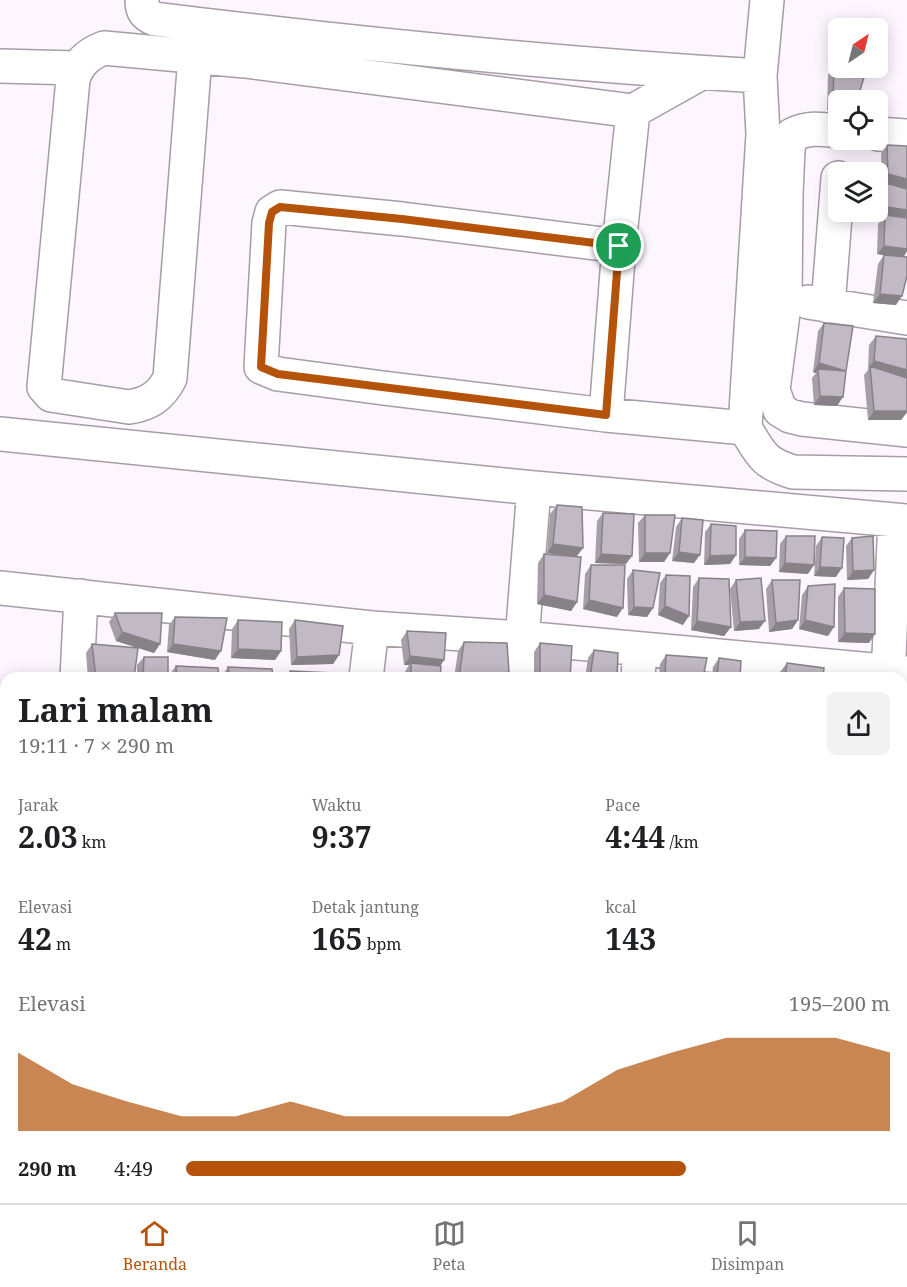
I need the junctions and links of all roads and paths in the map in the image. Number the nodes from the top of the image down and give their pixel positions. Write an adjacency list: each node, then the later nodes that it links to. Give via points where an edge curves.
1 (142, 0): 6 (street, via 146,15 155,19 359,43)
2 (767, 0): 7 (street)
3 (195, 57): 5 (street, via 104,48 91,53); 5 (street, via 170,378 164,391 153,400 129,407 51,395 44,387); 8 (street)
4 (0, 66): 5 (street)
5 (76, 68)
6 (701, 73): 7 (street); 8 (street)
7 (760, 76): 12 (street, via 763,134)
8 (633, 111): 14 (street)
9 (828, 130): 12 (street, via 814,128 792,135)
10 (888, 135): 11 (street)
11 (907, 136)
12 (773, 197): 15 (street); 19 (street)
13 (835, 222): 16 (street)
14 (619, 246): 18 (street); 18 (street, via 280,207 272,212 269,223 261,367 278,374)
15 (785, 298): 16 (street); 20 (street, via 773,390 780,410 802,419)
16 (828, 306): 17 (street)
17 (907, 318)
18 (606, 415): 19 (street)
19 (746, 428): 22 (street, via 763,457 776,467 793,472)
20 (907, 430)
21 (0, 434): 23 (street)
22 (907, 474)
23 (534, 488): 24 (street); 28 (street)
24 (901, 521): 35 (street)
25 (0, 588): 26 (street)
26 (81, 596): 27 (street); 31 (street)
27 (372, 628): 28 (street); 32 (street)
28 (522, 638): 29 (street); 33 (street)
29 (639, 664): 30 (street)
30 (767, 670): 34 (street)
31 (77, 672)
32 (367, 672)
33 (519, 672)
34 (830, 672)
35 (894, 672)

